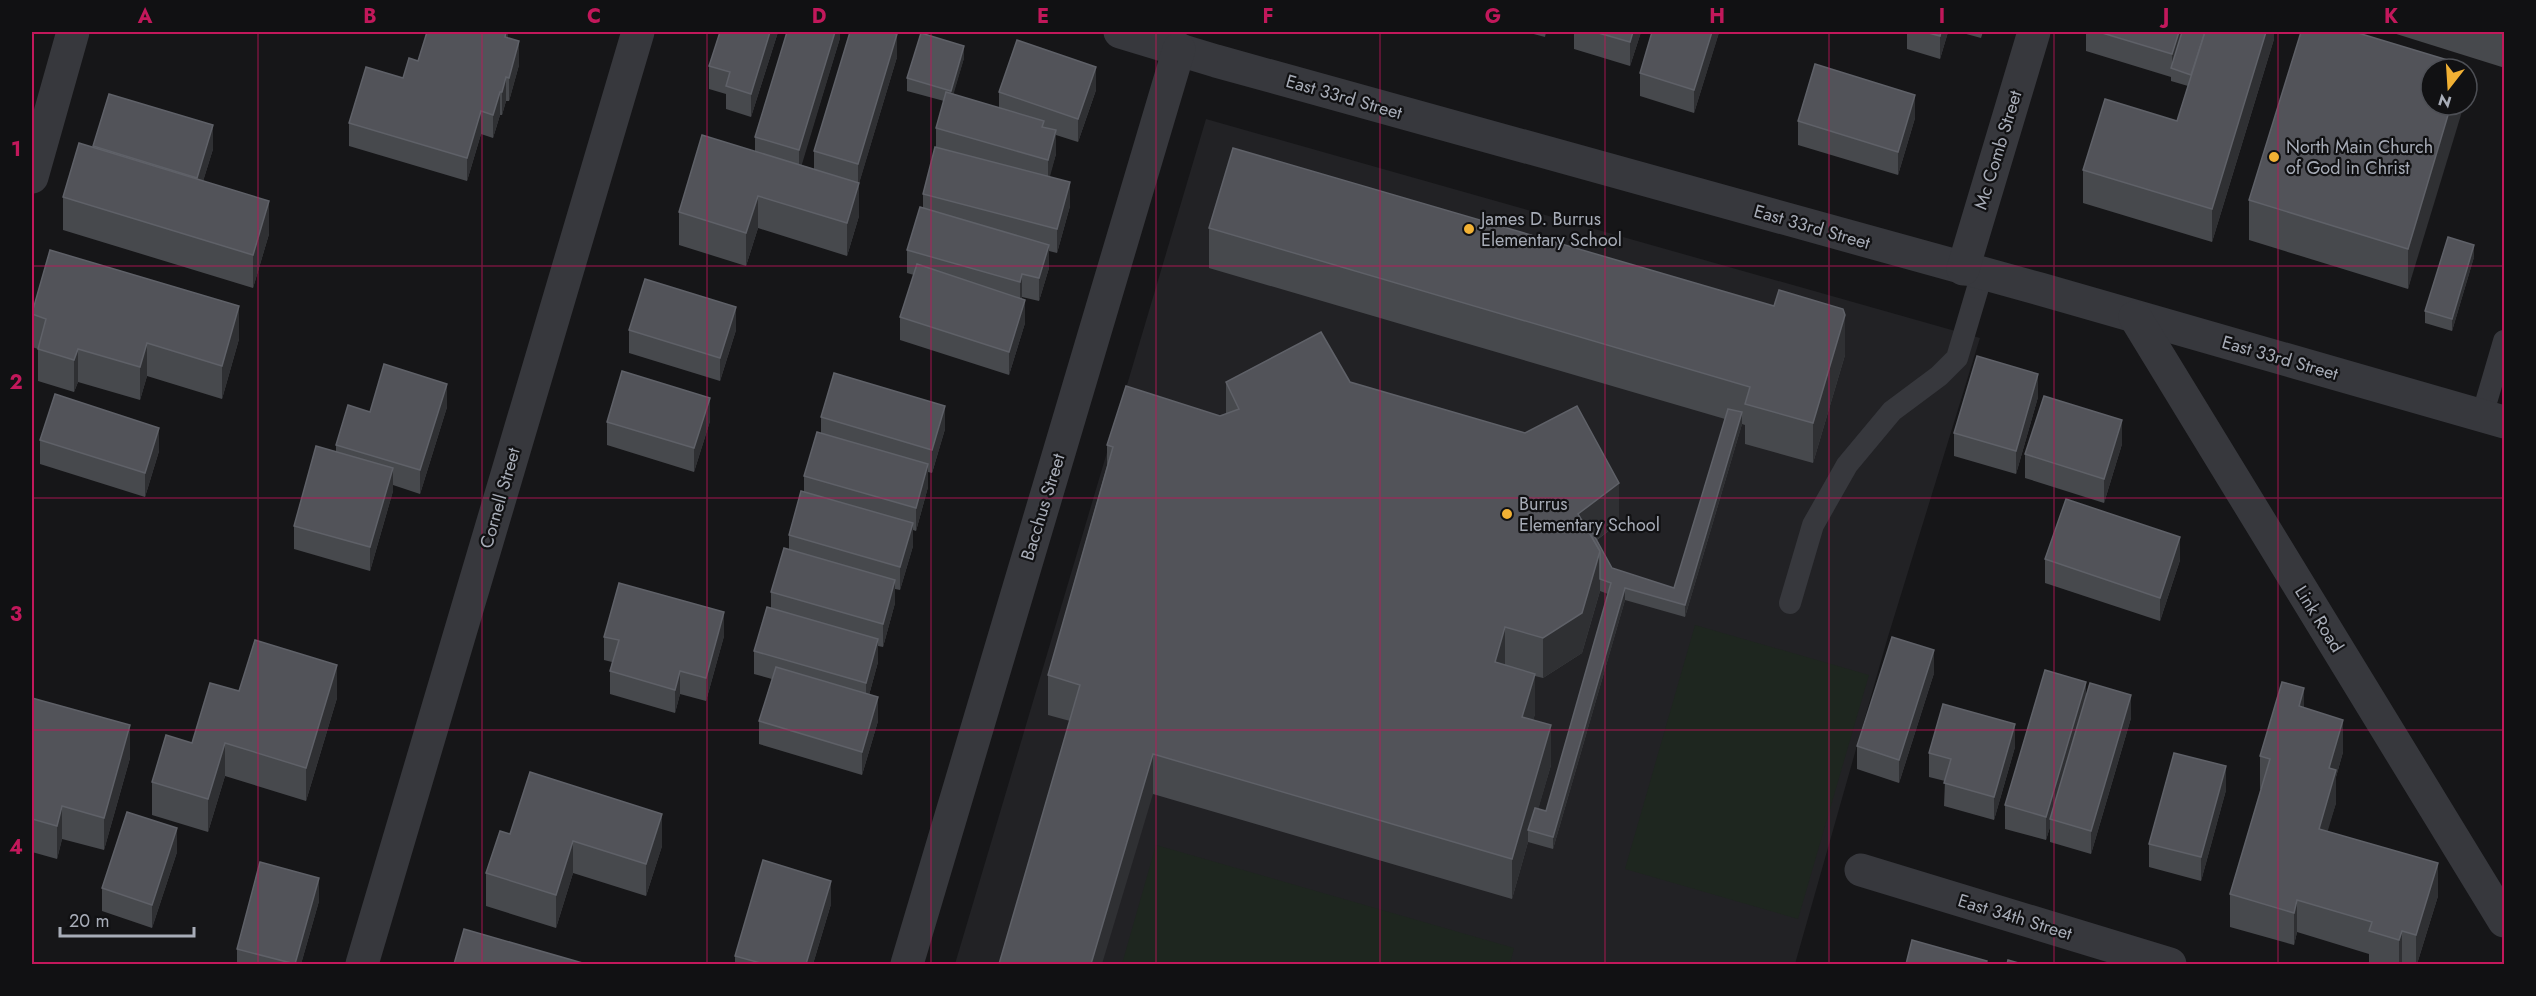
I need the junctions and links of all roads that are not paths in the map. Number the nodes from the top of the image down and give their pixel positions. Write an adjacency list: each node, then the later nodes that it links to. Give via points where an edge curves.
1 (73, 32): 6 (street)
2 (638, 32): 14 (street, Cornell Street)
3 (1120, 32): 5 (street, East 33rd Street)
4 (2034, 32): 7 (street, Mc Comb Street)
5 (1179, 49): 7 (street, East 33rd Street); 15 (street, Bacchus Street)
6 (32, 177)
7 (1972, 272): 8 (street, East 33rd Street); 11 (lane, via 1957,358 1892,411 1847,465 1813,525)
8 (2135, 317): 10 (street, East 33rd Street); 13 (street, Link Road)
9 (2505, 341): 10 (lane)
10 (2493, 419)
11 (1790, 603)
12 (1861, 870): 16 (street, East 34th Street)
13 (2505, 921)
14 (362, 964)
15 (907, 964)
16 (2170, 964)

